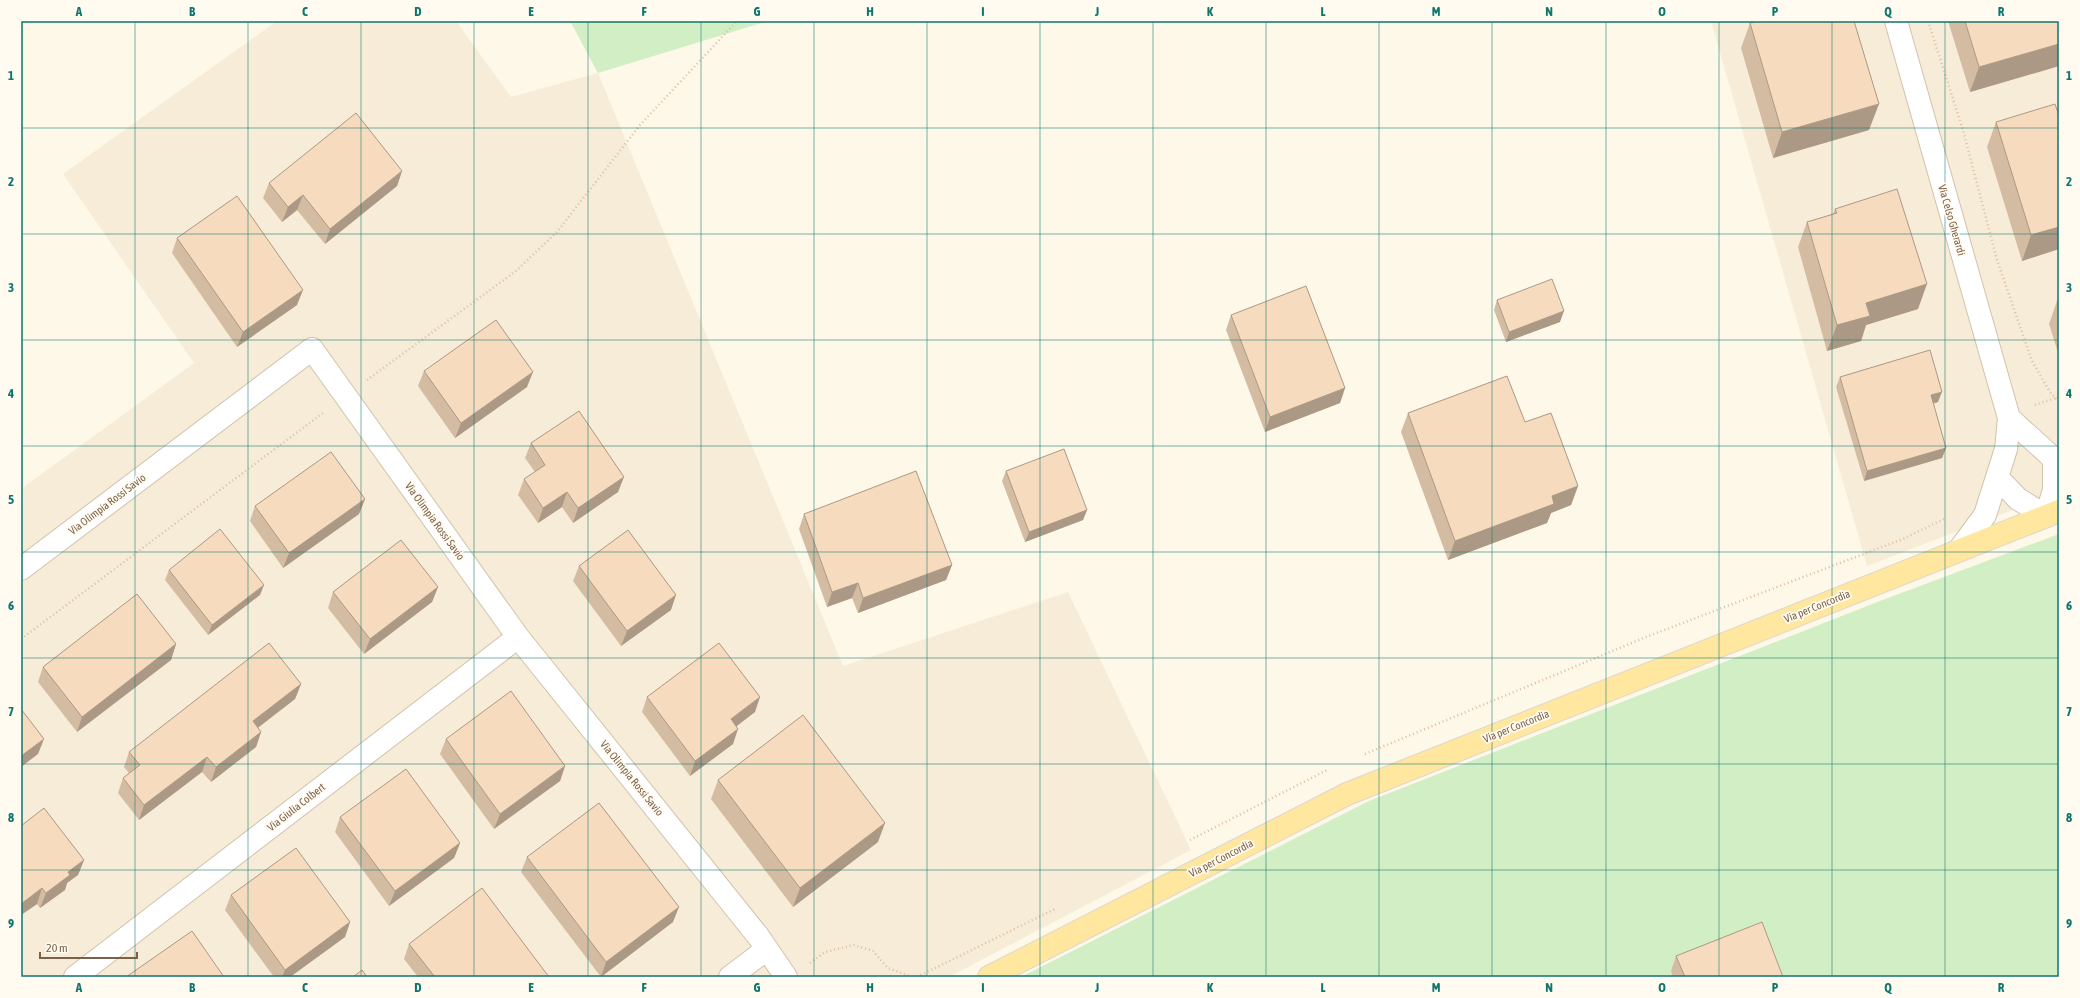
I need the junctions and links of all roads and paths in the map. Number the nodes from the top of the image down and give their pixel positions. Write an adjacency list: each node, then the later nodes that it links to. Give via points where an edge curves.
1 (737, 21): 4 (path, via 640,125 557,232 516,271)
2 (1896, 21): 7 (street, Via Celso Gherardi)
3 (1928, 21): 5 (path, via 1963,130 1997,260 2032,361)
4 (345, 396): 13 (street, Via Olimpia Rossi Savio, via 312,349); 14 (street, Via Olimpia Rossi Savio); 15 (path)
5 (2055, 398): 6 (path); 7 (path)
6 (2059, 402)
7 (2009, 417): 8 (street); 9 (street, Via Celso Gherardi, via 2006,449)
8 (2056, 460): 10 (street)
9 (1998, 478): 10 (street, via 2018,499); 12 (street, Via Celso Gherardi, via 1985,515)
10 (2052, 513): 12 (main road, Via per Concordia)
11 (1951, 516): 16 (path, via 1903,539 1646,637)
12 (1959, 550): 27 (main road, Via per Concordia, via 1347,794)
13 (21, 569)
14 (518, 637): 20 (street, Via Olimpia Rossi Savio); 22 (street, Via Giulia Colbert)
15 (21, 639)
16 (1358, 757)
17 (1336, 766): 18 (path)
18 (1189, 841)
19 (1057, 908): 26 (path)
20 (767, 949): 23 (street); 24 (street, Via Olimpia Rossi Savio)
21 (809, 965): 25 (path, via 825,952 854,945 873,951 888,968)
22 (75, 977)
23 (730, 977)
24 (786, 977)
25 (912, 977)
26 (918, 977)
27 (989, 977)

